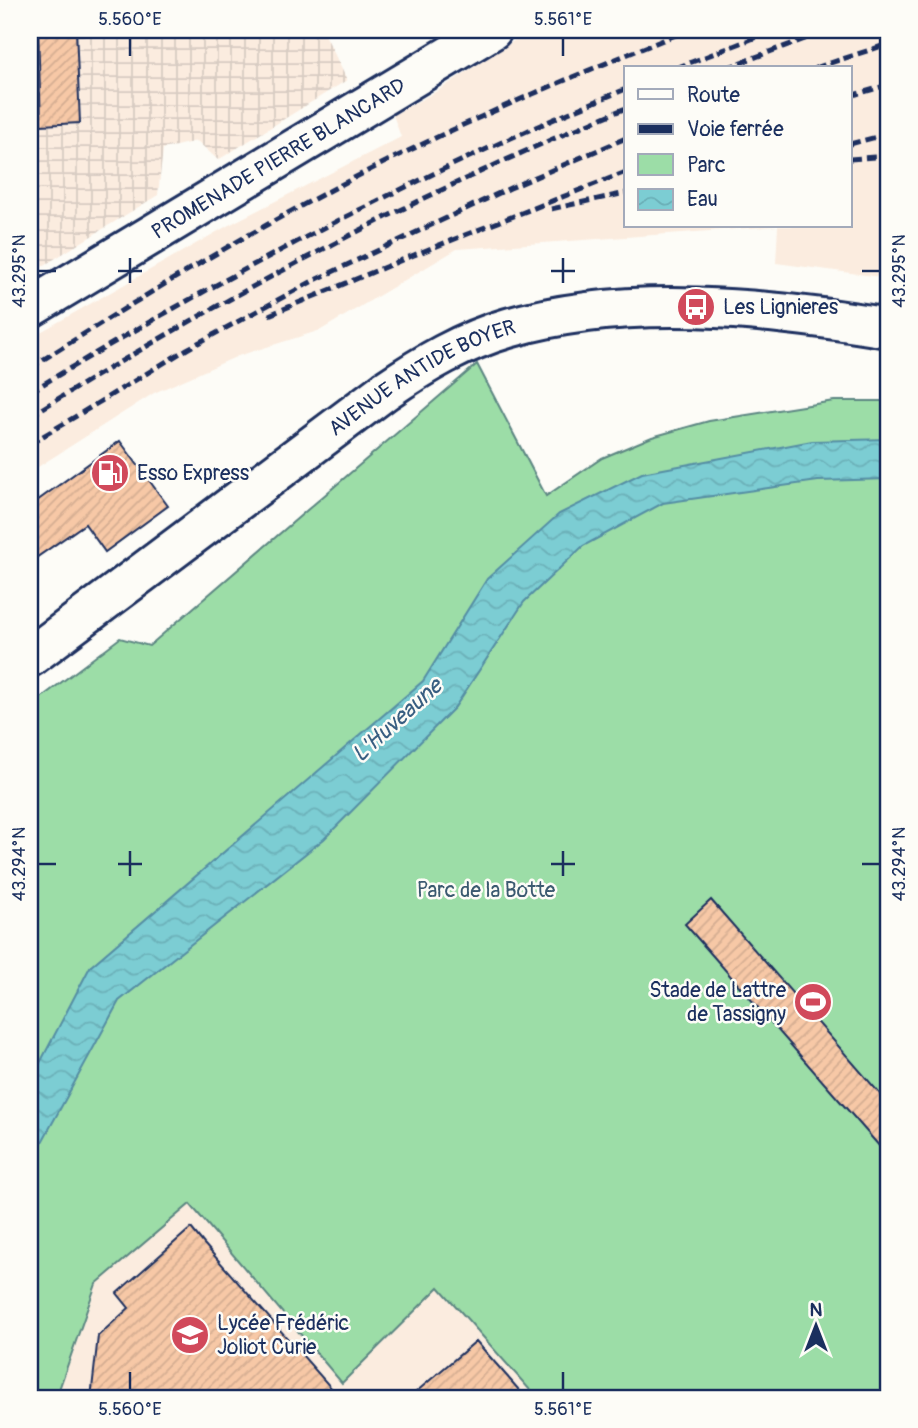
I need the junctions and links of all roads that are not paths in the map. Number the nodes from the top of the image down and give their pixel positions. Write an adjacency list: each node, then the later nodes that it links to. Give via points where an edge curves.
1 (492, 30): 2 (main road, PROMENADE PIERRE BLANCARD)
2 (30, 308)
3 (888, 328): 4 (main road, AVENUE ANTIDE BOYER, via 758,309 664,308 605,310 533,321 482,337 426,363 386,390)
4 (30, 657)

